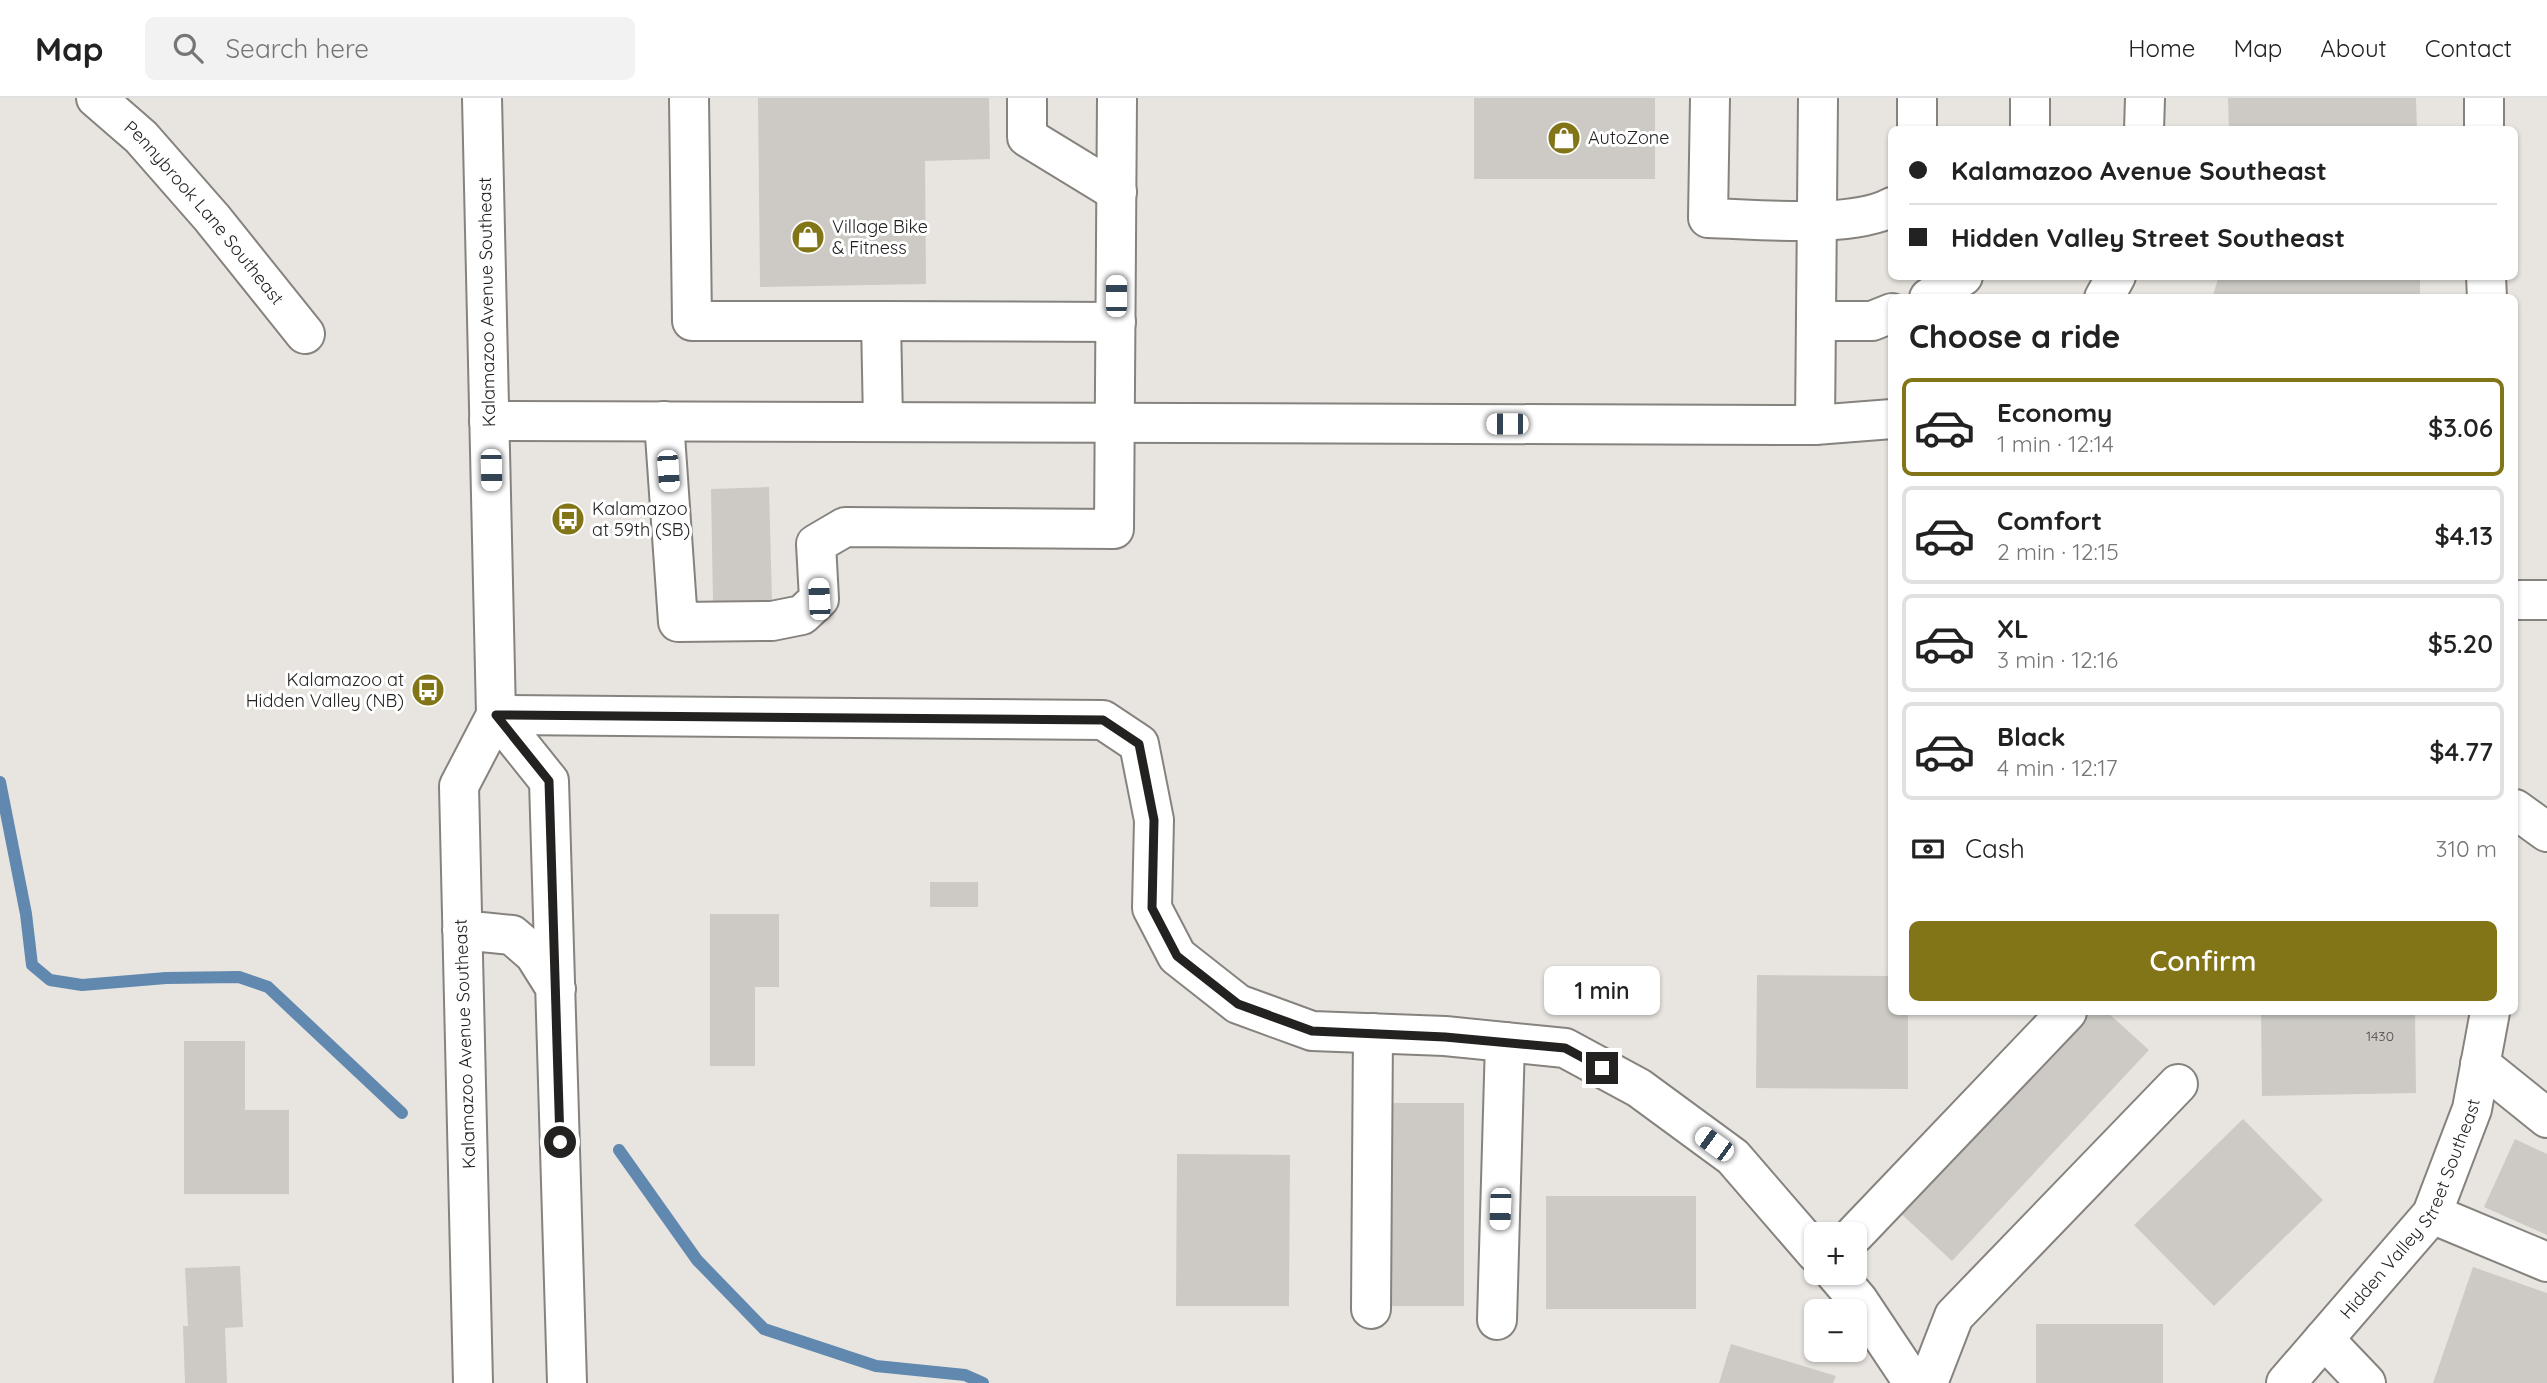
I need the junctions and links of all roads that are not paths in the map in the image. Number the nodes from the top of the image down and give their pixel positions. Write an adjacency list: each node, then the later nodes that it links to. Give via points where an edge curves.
1 (96, 98): 25 (street, Pennybrook Lane Southeast, via 141,137 204,208)
2 (482, 98): 27 (street, Kalamazoo Avenue Southeast)
3 (689, 98): 22 (street, via 692,321)
4 (1027, 98): 16 (street, via 1027,138)
5 (1117, 98): 16 (street)
6 (1710, 98): 18 (street, via 1709,218)
7 (1818, 98): 18 (street)
8 (1917, 98): 12 (street)
9 (2030, 98): 13 (street)
10 (2145, 98): 14 (street)
11 (2484, 98): 15 (street)
12 (1917, 126)
13 (2030, 126)
14 (2144, 126)
15 (2484, 126)
16 (1116, 192): 24 (street)
17 (1888, 209): 18 (street)
18 (1816, 221): 23 (street)
19 (1957, 280): 20 (street)
20 (1935, 294)
21 (1888, 314): 23 (street, via 1872,320)
22 (881, 320): 24 (street); 29 (street)
23 (1815, 321): 31 (street)
24 (1116, 322): 30 (street)
25 (305, 334)
26 (1888, 419): 31 (street)
27 (489, 421): 28 (street); 34 (street, Kalamazoo Avenue Southeast)
28 (664, 421): 29 (street); 30 (street, via 678,622 772,621 802,615 819,599 816,544 845,527 1114,529)
29 (883, 421): 30 (street)
30 (1116, 423): 31 (street)
31 (1815, 425)
32 (2518, 600): 33 (street)
33 (2547, 600)
34 (496, 715): 37 (street, Kalamazoo Avenue Southeast, via 459,786); 38 (street, via 549,781); 41 (street, via 1103,720 1139,744 1154,820 1152,908 1177,956 1238,1004 1312,1031)
35 (2518, 811): 36 (street)
36 (2547, 832)
37 (462, 930): 38 (street, via 512,935 534,954); 54 (street, Kalamazoo Avenue Southeast)
38 (555, 989): 55 (street)
39 (2064, 1015): 47 (street)
40 (2489, 1015): 43 (street, Hidden Valley Street Southeast)
41 (1373, 1033): 42 (street); 51 (street)
42 (1505, 1042): 48 (street, via 1565,1048 1639,1088 1733,1157); 52 (street)
43 (2480, 1064): 45 (street); 46 (street, Hidden Valley Street Southeast, via 2472,1109)
44 (2178, 1084): 57 (street, via 1954,1316)
45 (2547, 1118)
46 (2432, 1214): 49 (street); 53 (street, Hidden Valley Street Southeast)
47 (1866, 1222)
48 (1804, 1239)
49 (2547, 1262)
50 (1845, 1285): 56 (street, via 1908,1375)
51 (1371, 1309)
52 (1497, 1320)
53 (2324, 1339): 58 (street, Hidden Valley Street Southeast); 59 (street)
54 (476, 1377)
55 (567, 1383)
56 (1921, 1383)
57 (1928, 1383)
58 (2286, 1383)
59 (2366, 1383)

